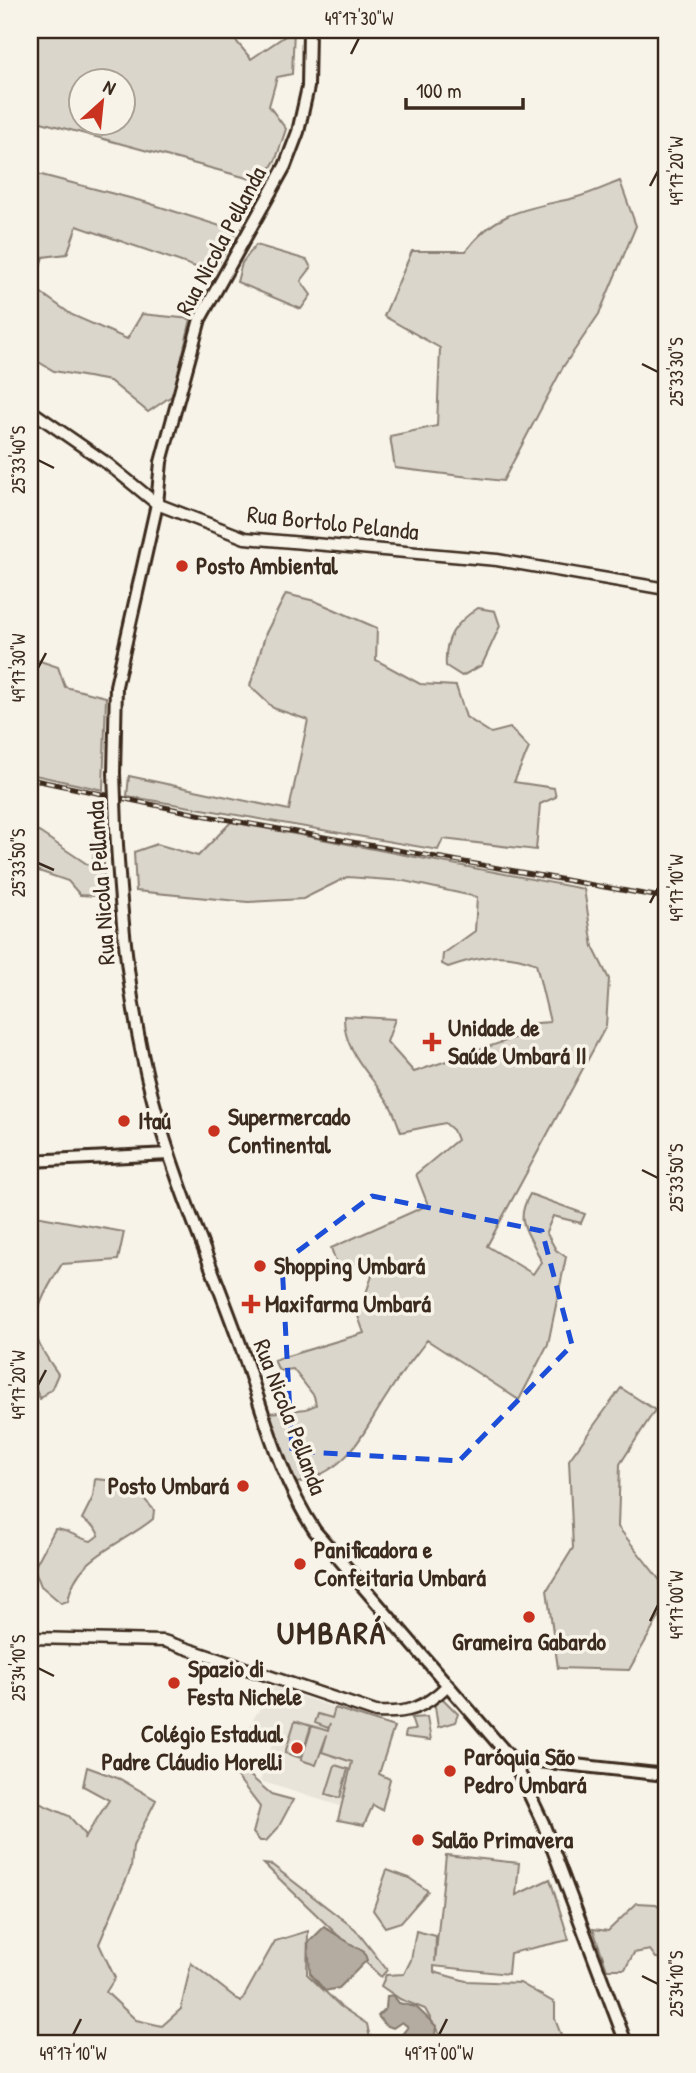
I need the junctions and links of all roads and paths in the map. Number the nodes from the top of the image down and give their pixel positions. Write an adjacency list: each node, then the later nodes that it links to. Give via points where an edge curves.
1 (309, 30): 3 (main road, Rua Nicola Pellanda, via 308,88 298,132 285,166 200,319 161,462)
2 (30, 410): 3 (street, Rua Bortolo Pelanda)
3 (157, 504): 4 (street, Rua Bortolo Pelanda, via 245,538 498,561); 5 (main road, Rua Nicola Pellanda, bridge, via 116,686 114,772 131,992 152,1098)
4 (666, 589)
5 (169, 1154): 6 (main road); 8 (main road, Rua Nicola Pellanda, via 291,1491 315,1531)
6 (30, 1161)
7 (30, 1638): 8 (street, via 164,1641 376,1712 423,1707)
8 (447, 1686): 9 (main road, Rua Nicola Pellanda)
9 (514, 1762): 10 (main road); 11 (main road)
10 (666, 1775)
11 (626, 2043)

